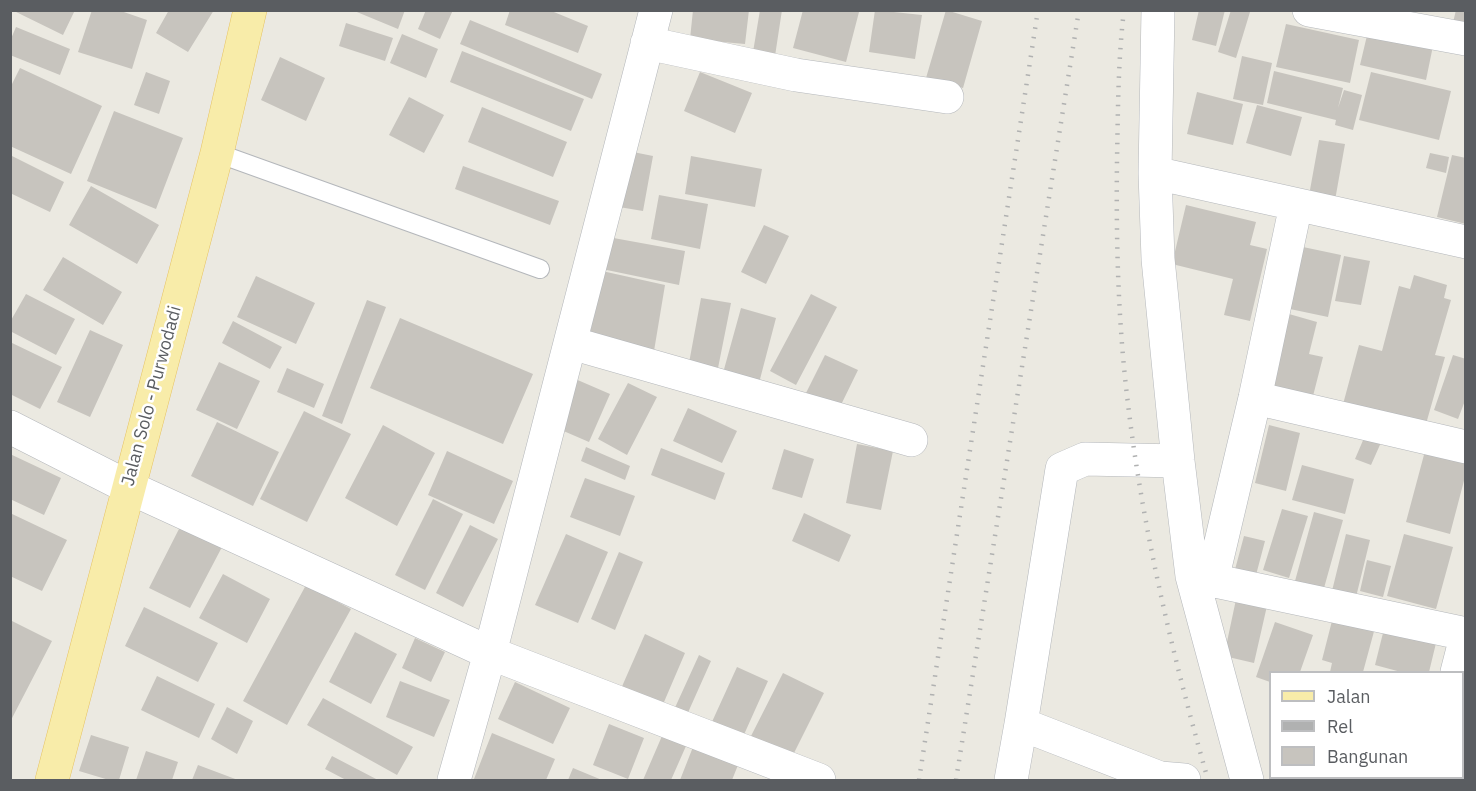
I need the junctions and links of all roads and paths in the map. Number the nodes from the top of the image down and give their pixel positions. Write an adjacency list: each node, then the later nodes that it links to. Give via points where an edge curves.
1 (250, 10): 8 (main road, Jalan Solo - Purwodadi)
2 (656, 10): 6 (street)
3 (1158, 10): 9 (street)
4 (1309, 10): 5 (street)
5 (1466, 39)
6 (647, 43): 7 (street, via 796,75); 13 (street)
7 (946, 97)
8 (217, 153): 12 (lane); 19 (main road, Jalan Solo - Purwodadi)
9 (1155, 173): 10 (street); 18 (street, via 1158,259)
10 (1296, 205): 11 (street); 14 (street)
11 (1466, 242)
12 (540, 269)
13 (571, 343): 16 (street); 22 (street)
14 (1255, 398): 17 (street); 20 (street)
15 (10, 427): 19 (street)
16 (910, 440)
17 (1466, 447)
18 (1178, 460): 20 (street); 24 (street, via 1085,459 1062,469)
19 (128, 487): 22 (street); 25 (main road, Jalan Solo - Purwodadi)
20 (1202, 578): 21 (street); 30 (street)
21 (1466, 636): 23 (street)
22 (490, 653): 26 (street); 27 (street)
23 (1457, 671)
24 (1021, 724): 28 (street); 29 (street, via 1160,778)
25 (52, 780)
26 (454, 780)
27 (819, 780)
28 (1011, 780)
29 (1184, 780)
30 (1247, 780)

